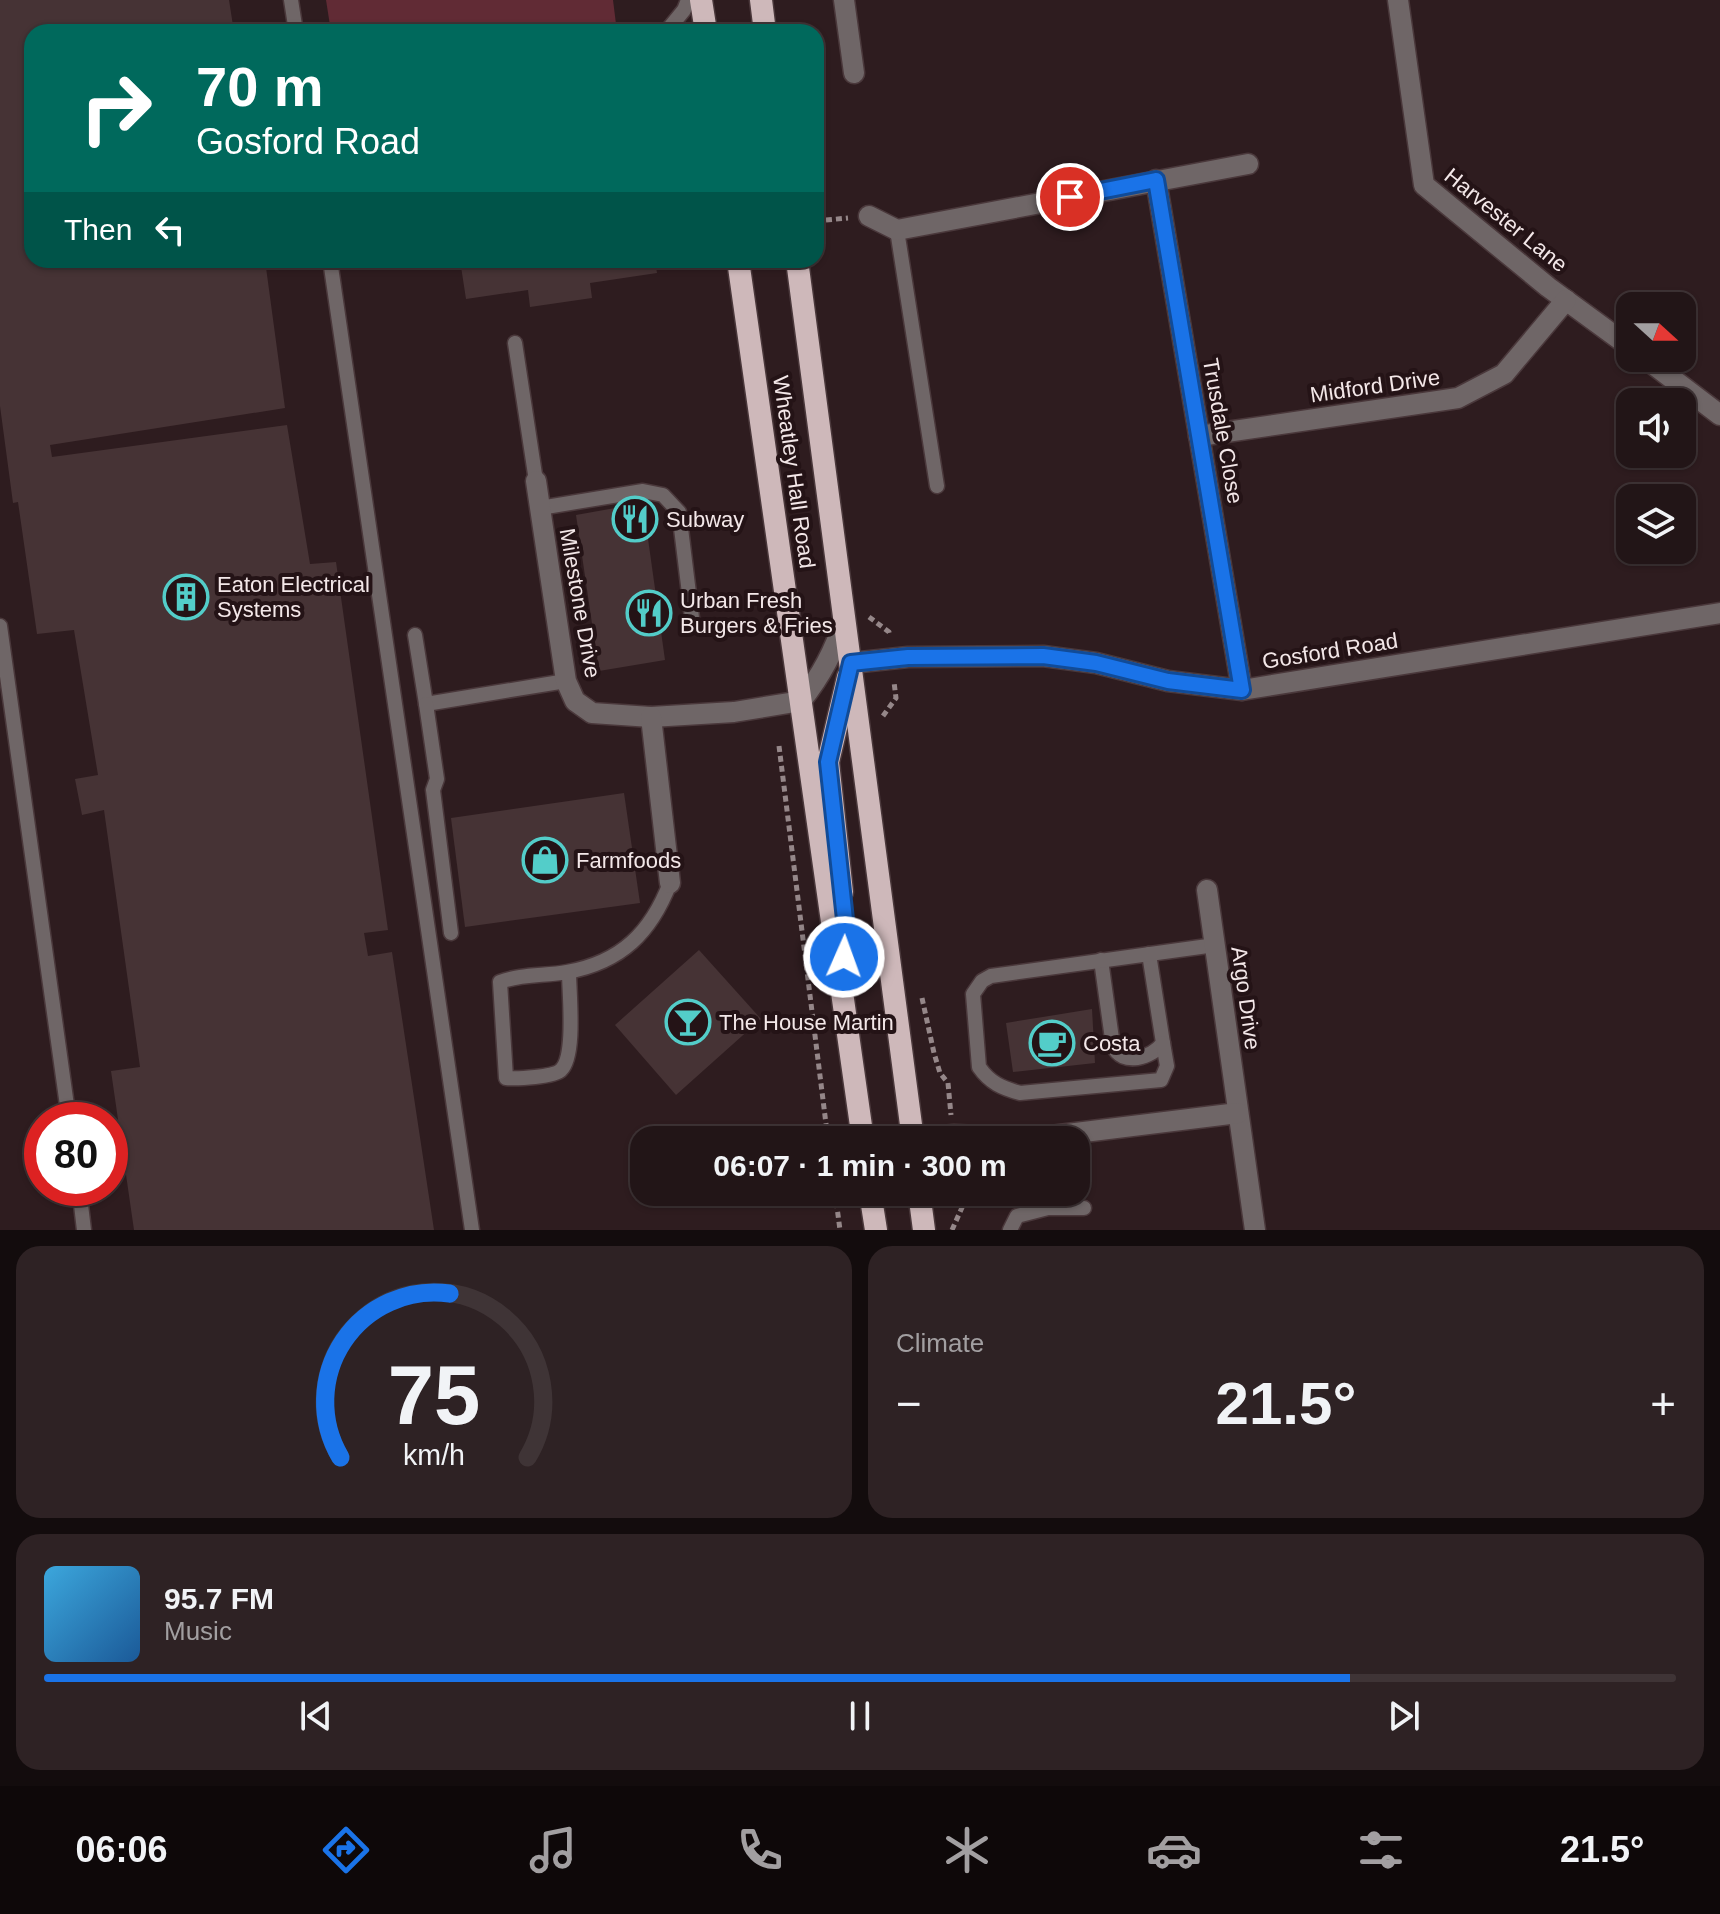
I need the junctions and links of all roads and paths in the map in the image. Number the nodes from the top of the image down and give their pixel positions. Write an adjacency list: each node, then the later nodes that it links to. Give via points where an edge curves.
1 (291, 0): 7 (lane)
2 (688, 0): 8 (lane)
3 (701, 0): 9 (highway)
4 (761, 0): 10 (highway)
5 (844, 0): 11 (street)
6 (1398, 0): 20 (street, Harvester Lane, via 1424,185)
7 (295, 24)
8 (673, 24)
9 (705, 24)
10 (764, 24)
11 (854, 73)
12 (1248, 164): 13 (street)
13 (1156, 180): 16 (street); 25 (street, Trusdale Close)
14 (869, 216): 15 (path); 16 (street)
15 (824, 220)
16 (897, 230): 27 (lane)
17 (331, 268): 65 (lane)
18 (739, 268): 37 (highway, Wheatley Hall Road)
19 (798, 268): 30 (highway, Wheatley Hall Road)
20 (1566, 300): 21 (street, Harvester Lane); 25 (street, Midford Drive, via 1504,374 1458,398)
21 (1616, 337)
22 (515, 343): 26 (lane)
23 (1663, 372): 24 (street)
24 (1720, 415)
25 (1199, 436): 36 (street, Trusdale Close)
26 (536, 481): 28 (street, Milestone Drive)
27 (937, 486)
28 (540, 508): 32 (lane, via 643,491 663,495 679,512); 35 (street, Milestone Drive)
29 (1720, 613): 36 (street, Gosford Road)
30 (845, 616): 34 (highway, Wheatley Hall Road); 37 (street, via 837,644)
31 (0, 626): 52 (lane)
32 (693, 626)
33 (415, 635): 38 (lane)
34 (851, 663): 36 (street, Gosford Road, via 1043,656); 48 (highway, Wheatley Hall Road, via 828,762 847,938); 56 (highway, Wheatley Hall Road)
35 (566, 681): 38 (lane); 40 (street, Milestone Drive, via 575,701 592,713)
36 (1242, 690)
37 (801, 701): 39 (street, Milestone Drive); 48 (highway, Wheatley Hall Road)
38 (426, 704): 43 (lane)
39 (773, 705): 40 (street, Milestone Drive); 54 (path)
40 (651, 717): 41 (street)
41 (670, 883): 47 (lane, via 643,933 616,953)
42 (1207, 890): 44 (street, Argo Drive)
43 (451, 933)
44 (1215, 945): 45 (lane); 53 (street, Argo Drive)
45 (1149, 954): 46 (lane); 50 (lane)
46 (1101, 960): 50 (lane, via 1117,1054 1124,1059 1139,1057); 50 (lane, via 982,981 973,994 979,1067 1000,1087 1020,1093 1161,1080 1167,1066)
47 (569, 972): 47 (lane, via 500,982 506,1078 557,1074 564,1068)
48 (840, 976): 55 (highway, Wheatley Hall Road)
49 (921, 995): 51 (path)
50 (1163, 1043)
51 (948, 1097)
52 (66, 1102)
53 (1238, 1113): 57 (street); 71 (street, Argo Drive)
54 (826, 1126)
55 (861, 1126)
56 (911, 1126)
57 (1090, 1132)
58 (81, 1206): 64 (lane)
59 (837, 1206): 66 (path)
60 (872, 1206): 67 (highway)
61 (921, 1206): 68 (highway)
62 (963, 1206): 69 (path)
63 (1084, 1208): 70 (lane, via 1048,1208 1017,1216)
64 (84, 1230)
65 (472, 1230)
66 (840, 1230)
67 (876, 1230)
68 (924, 1230)
69 (952, 1230)
70 (1010, 1230)
71 (1255, 1230)

